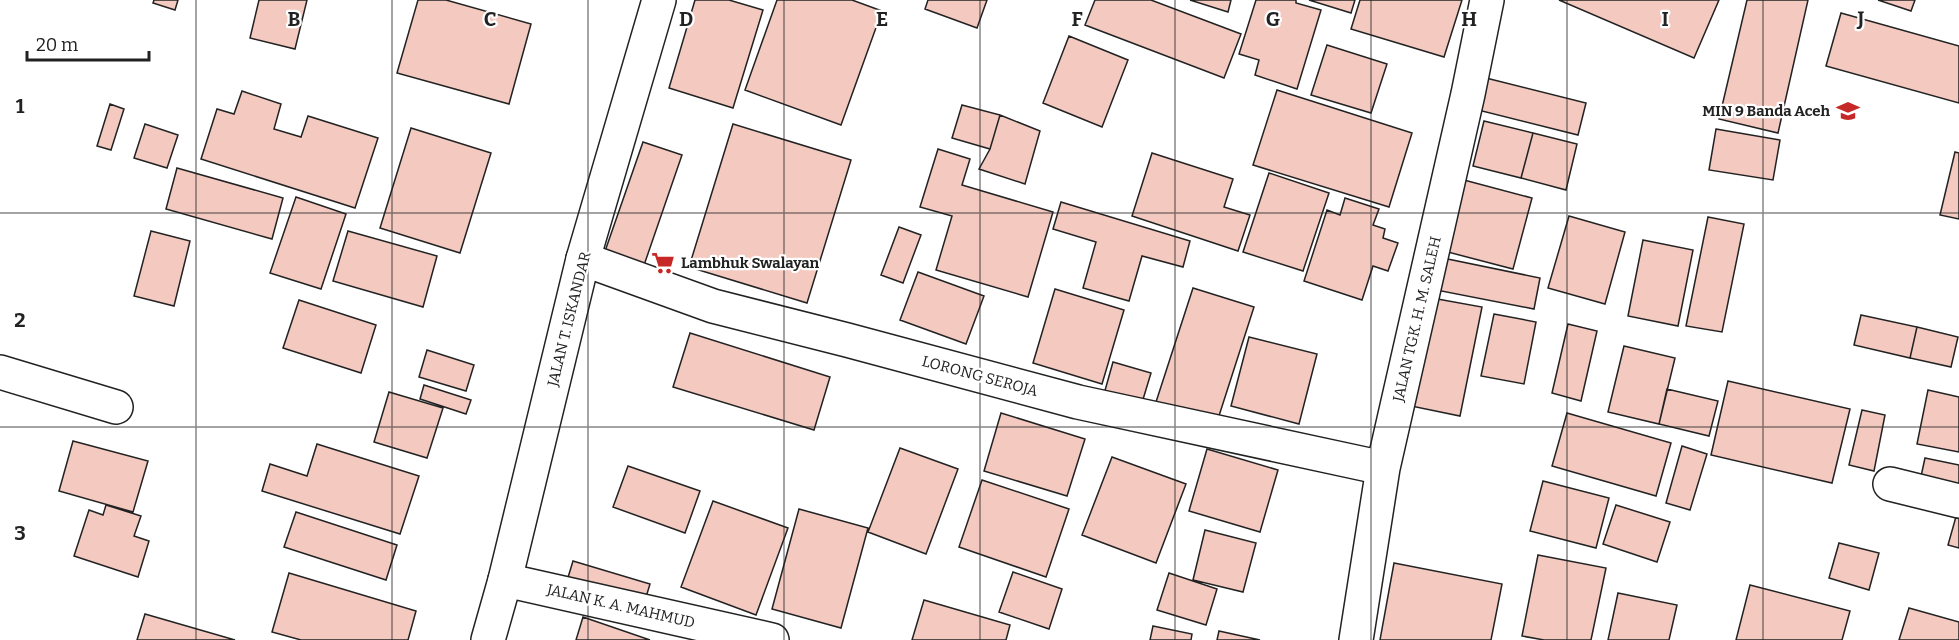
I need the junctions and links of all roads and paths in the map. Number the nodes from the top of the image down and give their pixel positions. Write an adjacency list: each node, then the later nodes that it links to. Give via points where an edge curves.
1 (658, 0): 3 (street, JALAN T. ISKANDAR)
2 (1487, 0): 6 (street, JALAN TGK. H. M. SALEH)
3 (583, 260): 6 (street, LORONG SEROJA, via 713,306 1078,402); 9 (street, JALAN T. ISKANDAR)
4 (0, 372): 5 (street)
5 (116, 407)
6 (1383, 468): 12 (street, JALAN TGK. H. M. SALEH)
7 (1890, 484): 8 (street)
8 (1959, 501)
9 (505, 580): 10 (street, JALAN T. ISKANDAR); 11 (street, JALAN K. A. MAHMUD)
10 (488, 640)
11 (772, 640)
12 (1356, 640)

